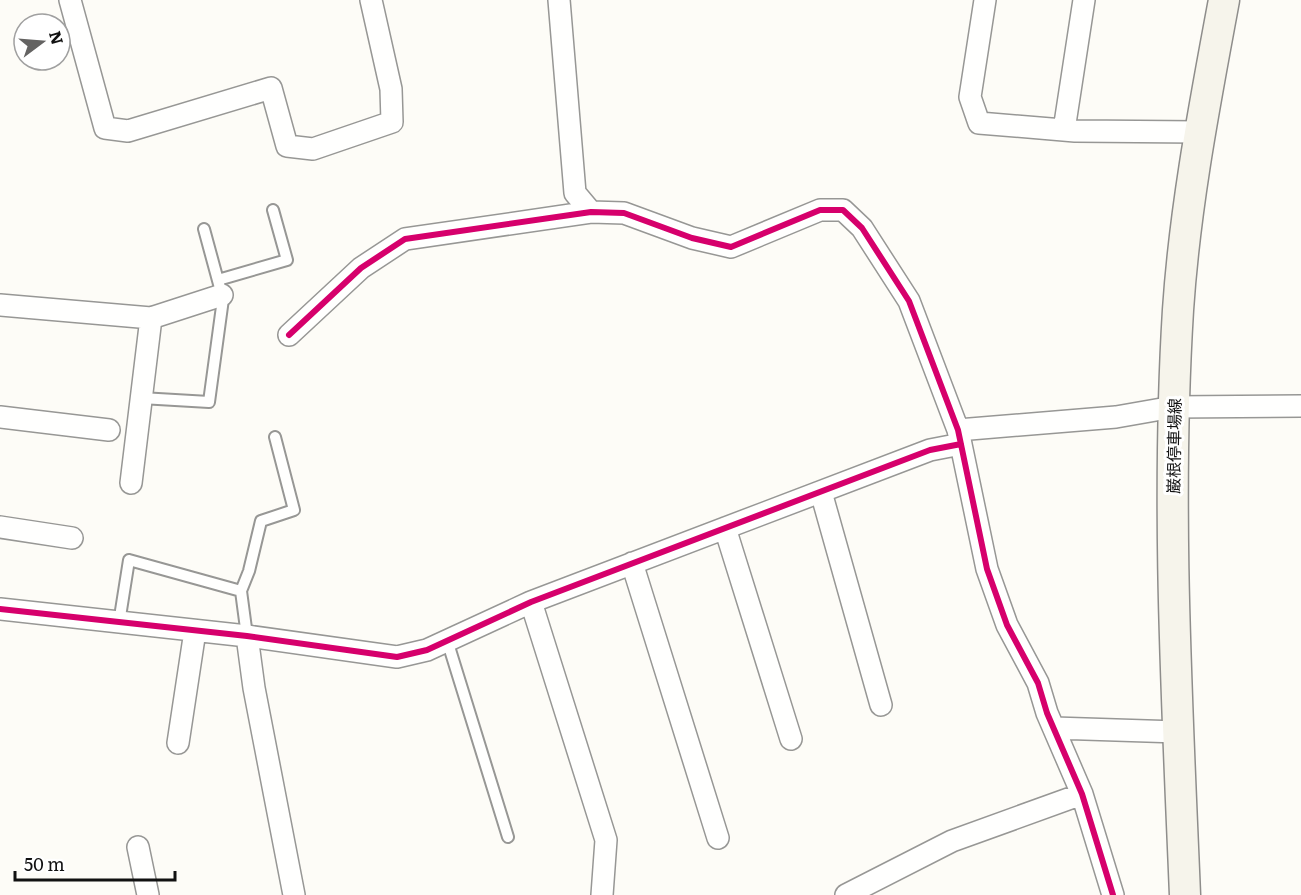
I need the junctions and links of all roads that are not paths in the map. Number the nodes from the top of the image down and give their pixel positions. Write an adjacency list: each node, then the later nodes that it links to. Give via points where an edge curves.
1 (70, 0): 2 (street, via 105,128 128,131 271,88 287,146 313,149 392,122 391,89)
2 (371, 0)
3 (559, 0): 10 (street, via 574,193)
4 (985, 0): 7 (street, via 970,97 979,123)
5 (1084, 0): 7 (street)
6 (1224, 0): 8 (main road, 巌根停車場線)
7 (1064, 130): 8 (street)
8 (1199, 132): 17 (main road, 巌根停車場線, via 1180,297)
9 (273, 210): 12 (lane, via 287,260)
10 (591, 212): 15 (street, via 405,239 361,268); 22 (street, via 624,213 692,238 731,247 820,210 843,210 862,228 909,301)
11 (204, 229): 12 (lane)
12 (220, 288): 14 (street); 16 (lane, via 209,402)
13 (0, 305): 14 (street)
14 (151, 318): 16 (street)
15 (289, 335)
16 (141, 398): 23 (street)
17 (1173, 406): 18 (street); 22 (street); 38 (main road, 巌根停車場線, via 1171,585)
18 (1301, 406)
19 (0, 417): 20 (street)
20 (109, 429)
21 (275, 437): 29 (lane, via 294,510 261,520)
22 (959, 437): 24 (street); 37 (street, via 987,569 1007,625 1038,682)
23 (131, 483)
24 (821, 492): 26 (street); 36 (street)
25 (0, 527): 27 (street)
26 (725, 528): 28 (street); 39 (street)
27 (72, 538)
28 (632, 563): 30 (street); 43 (street)
29 (241, 591): 32 (lane, via 129,560); 34 (lane)
30 (531, 602): 35 (street); 47 (street, via 606,840)
31 (0, 609): 32 (street)
32 (119, 623): 33 (street)
33 (195, 631): 34 (street); 40 (street)
34 (247, 636): 35 (street, via 397,657 427,650); 46 (street)
35 (447, 640): 42 (lane)
36 (881, 705)
37 (1054, 728): 38 (street); 41 (street)
38 (1178, 732): 50 (main road, 巌根停車場線)
39 (791, 739)
40 (178, 743)
41 (1082, 794): 48 (street, via 952,841); 49 (street)
42 (507, 837)
43 (718, 838)
44 (138, 847): 45 (street)
45 (148, 895)
46 (294, 895)
47 (602, 895)
48 (846, 895)
49 (1113, 895)
50 (1185, 895)

